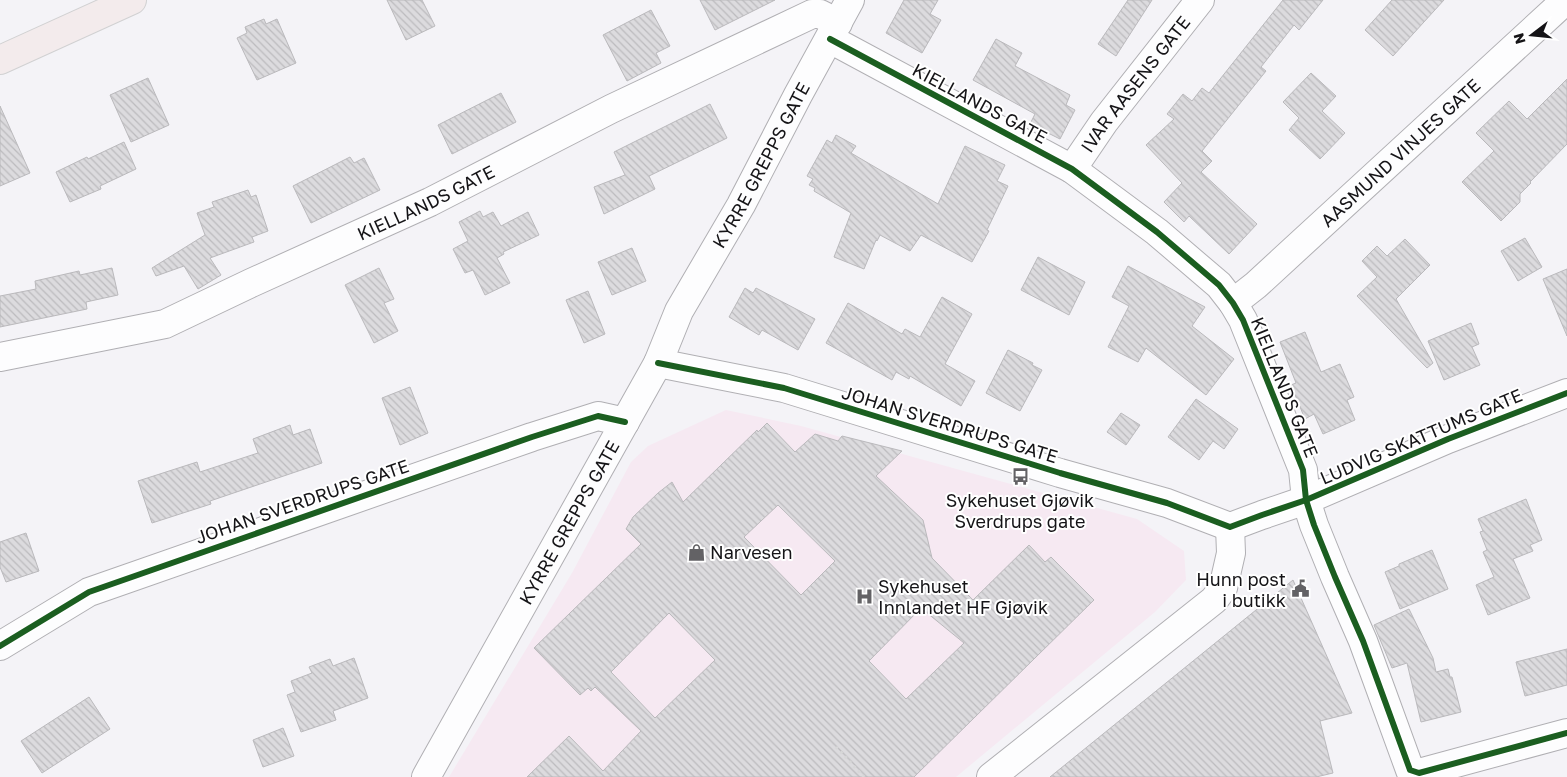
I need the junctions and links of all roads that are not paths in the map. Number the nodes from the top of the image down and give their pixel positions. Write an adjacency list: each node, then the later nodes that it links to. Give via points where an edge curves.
1 (132, 0): 6 (main road)
2 (850, 0): 5 (street, KYRRE GREPPS GATE)
3 (1200, 0): 7 (street, IVAR AASENS GATE, via 1104,122)
4 (1566, 0): 8 (street, AASMUND VINJES GATE)
5 (834, 31): 7 (street, KIELLANDS GATE); 9 (street, KIELLANDS GATE, via 820,14 812,14 611,109 430,202 166,324); 10 (street, KYRRE GREPPS GATE, via 742,205 679,311)
6 (0, 60)
7 (1072, 169): 8 (street, KIELLANDS GATE, via 1157,232 1219,285)
8 (1233, 303): 13 (street, KIELLANDS GATE, via 1243,320 1302,470)
9 (0, 357)
10 (658, 363): 12 (street, KYRRE GREPPS GATE); 14 (street, JOHAN SVERDRUPS GATE, via 784,388 1167,503)
11 (1567, 393): 13 (street, LUDVIG SKATTUMS GATE, via 1448,439)
12 (624, 422): 15 (street, JOHAN SVERDRUPS GATE, via 598,416 513,443 89,592); 17 (street, KYRRE GREPPS GATE)
13 (1306, 500): 14 (street, LUDVIG SKATTUMS GATE); 16 (street, KIELLANDS GATE, via 1410,770 1419,773)
14 (1230, 527): 18 (street, via 1231,553 1223,588 1214,600)
15 (0, 646)
16 (1567, 733)
17 (426, 777)
18 (991, 777)

